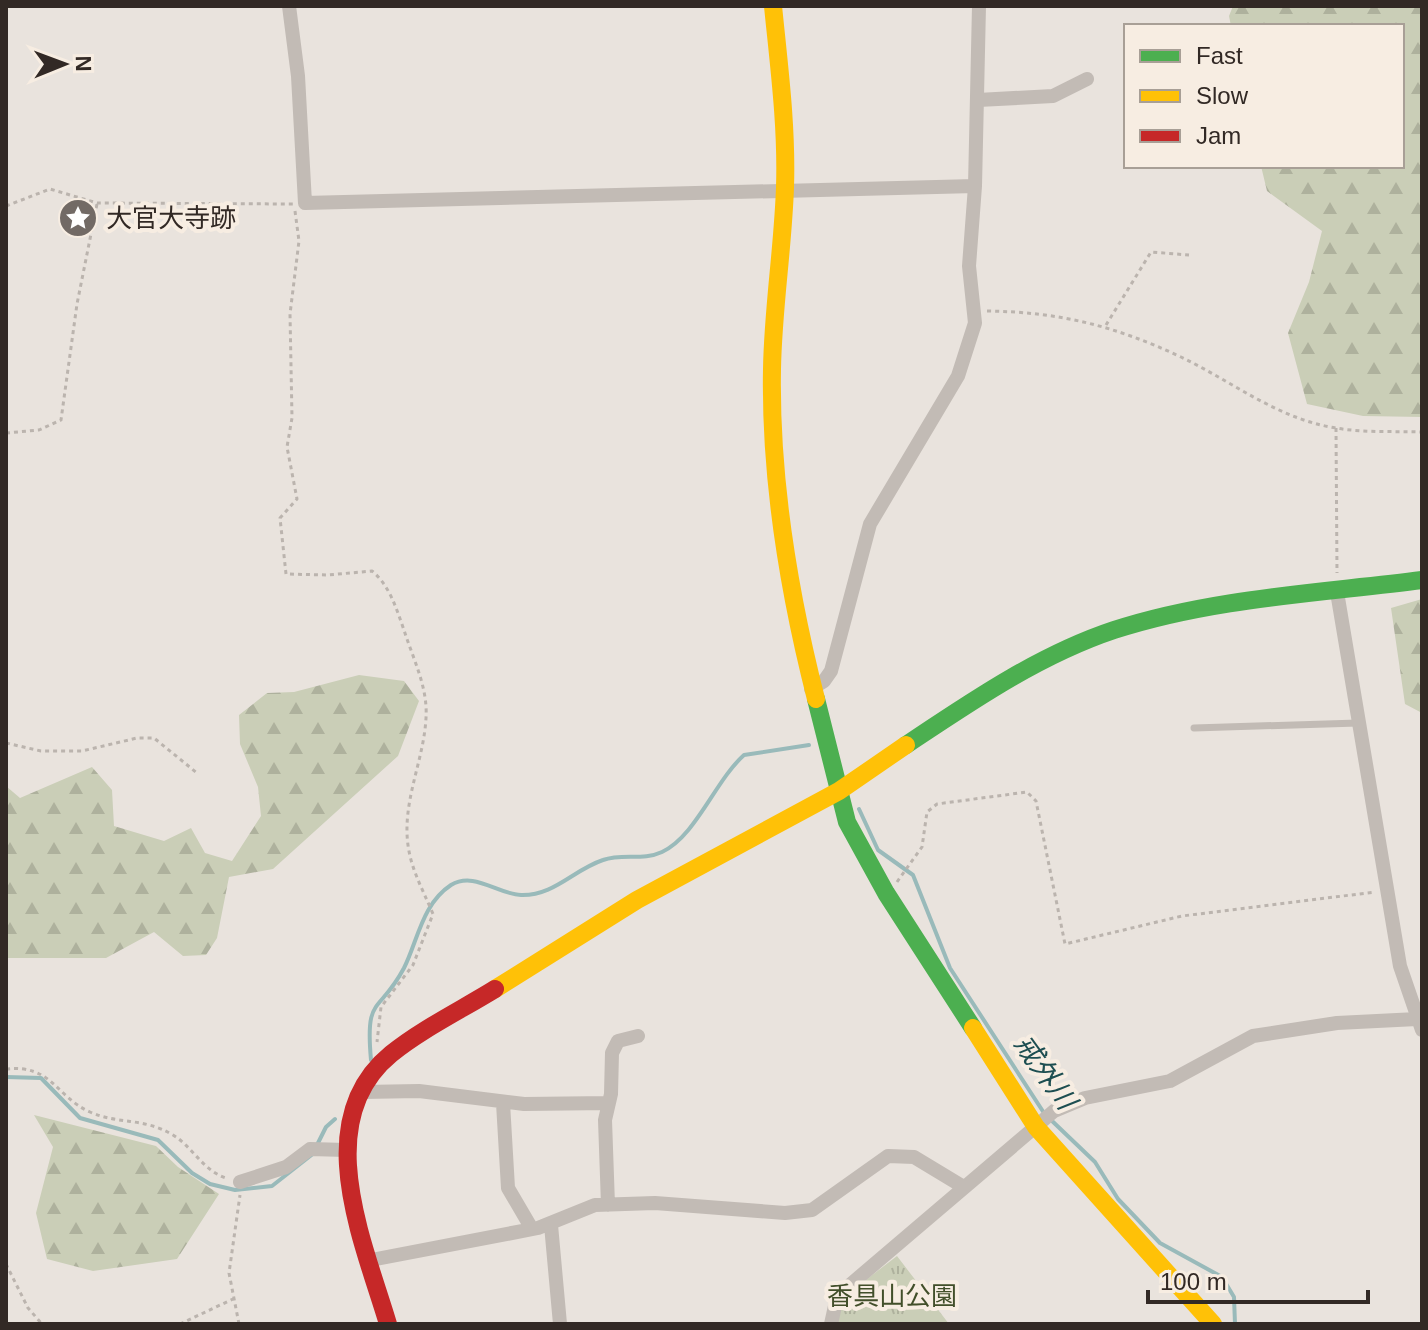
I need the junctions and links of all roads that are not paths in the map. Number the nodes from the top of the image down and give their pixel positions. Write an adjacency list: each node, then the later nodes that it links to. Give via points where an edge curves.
1 (289, 6): 7 (street, via 298,76 299,203)
2 (773, 6): 7 (street)
3 (979, 6): 5 (street)
4 (1087, 79): 5 (street, via 1053,96)
5 (978, 100): 6 (street)
6 (975, 186): 7 (street); 10 (street, via 971,342 958,376 874,515 831,671)
7 (785, 189): 10 (street, via 771,407 797,625)
8 (1422, 580): 9 (street)
9 (1337, 592): 11 (street); 13 (street, via 1218,607 1115,630 1039,662 979,697)
10 (811, 689): 13 (street)
11 (1360, 723): 12 (lane); 14 (street, via 1400,966)
12 (1194, 728)
13 (839, 791): 16 (street, via 637,900 382,1062); 19 (street, via 856,843)
14 (1420, 1025): 19 (street, via 1337,1023 1253,1036 1170,1081 1085,1098 1054,1111)
15 (638, 1036): 18 (street, via 613,1047)
16 (363, 1092): 17 (street, via 419,1091); 20 (street, via 351,1115)
17 (503, 1103): 18 (street); 25 (street, via 508,1188)
18 (609, 1103): 23 (street)
19 (1036, 1127): 22 (street); 30 (street)
20 (346, 1150): 21 (street, via 316,1150 286,1167); 26 (street, via 352,1199)
21 (240, 1182)
22 (962, 1186): 23 (street, via 903,1155 877,1162 824,1204 800,1212); 29 (street, via 851,1284 835,1306)
23 (608, 1205): 24 (street, via 583,1208)
24 (551, 1225): 25 (street); 28 (street)
25 (532, 1229): 26 (street)
26 (371, 1260): 27 (street)
27 (388, 1324)
28 (560, 1324)
29 (831, 1324)
30 (1213, 1324)

